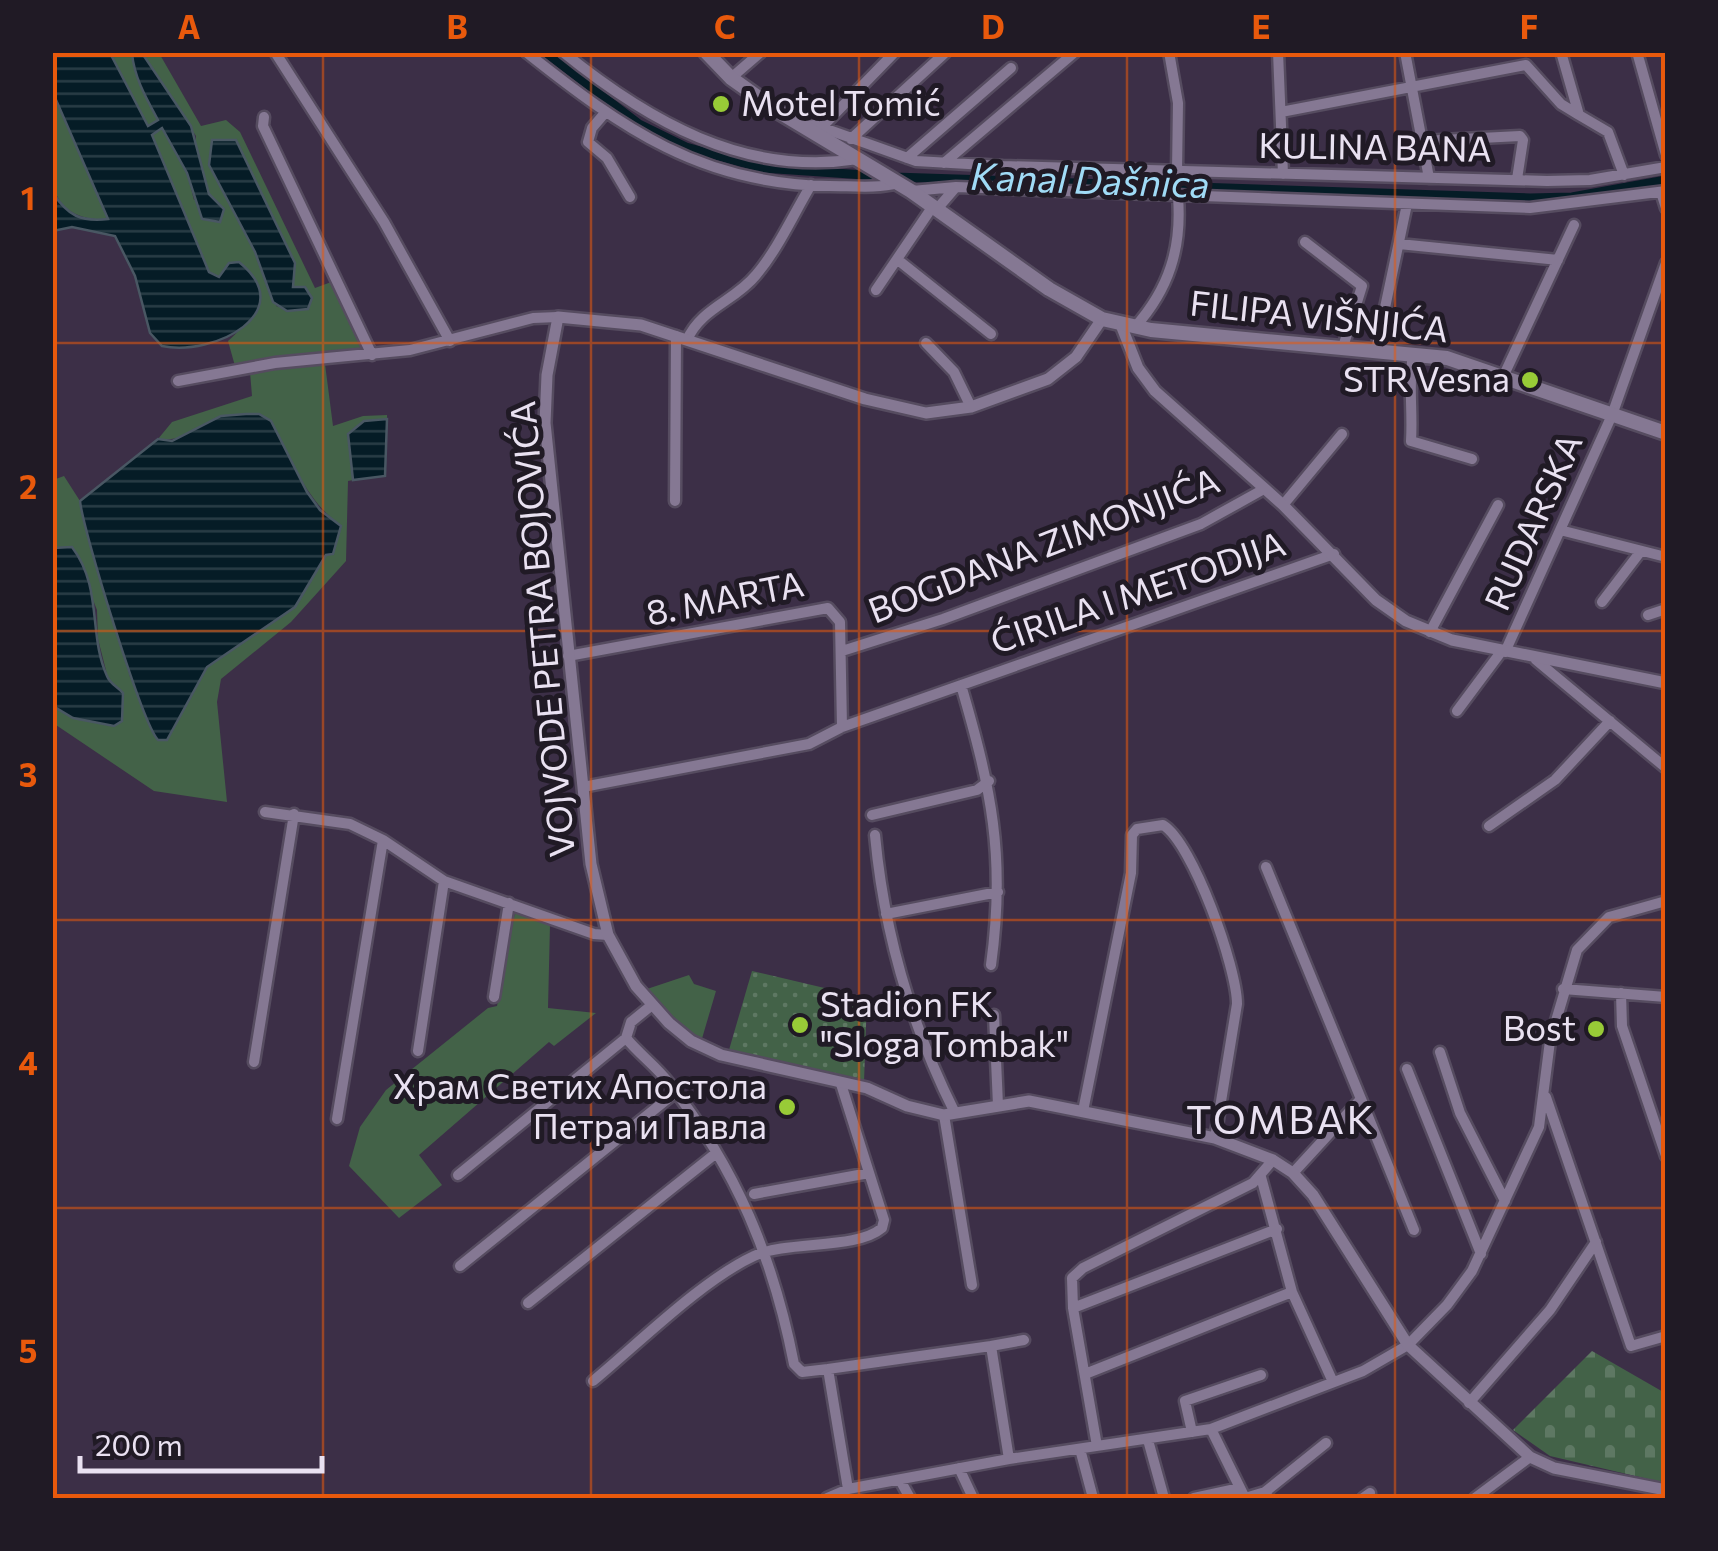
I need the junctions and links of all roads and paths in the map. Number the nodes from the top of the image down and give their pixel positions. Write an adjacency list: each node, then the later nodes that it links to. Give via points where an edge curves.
1 (275, 52): 57 (street, via 384,222)
2 (526, 52): 19 (street)
3 (563, 52): 26 (street, via 635,107 714,146 797,160)
4 (706, 52): 16 (main road, FILIPA VIŠNJIĆA)
5 (739, 52): 16 (street)
6 (761, 52): 16 (street)
7 (895, 52): 23 (street)
8 (946, 52): 24 (street)
9 (1075, 52): 29 (street)
10 (1169, 52): 31 (street, via 1178,103)
11 (1278, 52): 18 (street)
12 (1406, 52): 17 (street)
13 (1561, 52): 20 (street)
14 (1637, 52): 27 (street)
15 (1012, 68): 28 (street)
16 (737, 73): 22 (main road, FILIPA VIŠNJIĆA)
17 (1412, 86): 18 (street); 20 (street, via 1526,65); 25 (street)
18 (1281, 112): 32 (street)
19 (604, 114): 36 (street, via 691,162); 40 (street, via 588,142 616,169)
20 (1579, 115): 33 (street, via 1608,132)
21 (264, 117): 62 (street)
22 (802, 126): 23 (street, KULINA BANA); 26 (main road, FILIPA VIŠNJIĆA)
23 (822, 127): 24 (street, KULINA BANA)
24 (850, 139): 26 (street, KULINA BANA)
25 (1422, 141): 34 (street); 35 (street, via 1522,137)
26 (866, 153): 28 (street, KULINA BANA); 37 (main road, FILIPA VIŠNJIĆA)
27 (1666, 155)
28 (907, 158): 29 (street, KULINA BANA)
29 (944, 163): 31 (street, KULINA BANA)
30 (1666, 167): 33 (street, KULINA BANA)
31 (1177, 170): 32 (street, KULINA BANA)
32 (1283, 174): 34 (street, KULINA BANA)
33 (1624, 174): 35 (street, KULINA BANA)
34 (1429, 178): 35 (street, KULINA BANA)
35 (1517, 180)
36 (811, 186): 37 (street); 56 (street, via 759,272)
37 (905, 187): 38 (street); 43 (main road, FILIPA VIŠNJIĆA)
38 (956, 188): 41 (street); 43 (street)
39 (1663, 192): 42 (street, via 1530,208); 44 (street)
40 (630, 197)
41 (1178, 197): 42 (street); 54 (street, FILIPA VIŠNJIĆA, via 1172,267 1160,295)
42 (1407, 204): 47 (street)
43 (935, 207): 48 (street); 53 (main road, FILIPA VIŠNJIĆA)
44 (1666, 208)
45 (1574, 225): 49 (street)
46 (1305, 242): 59 (street, via 1362,286)
47 (1399, 244): 49 (street); 60 (street)
48 (898, 260): 51 (street); 55 (street)
49 (1558, 260): 63 (street)
50 (1666, 263): 66 (street, RUDARSKA)
51 (876, 290)
52 (558, 317): 56 (street, via 620,320); 57 (street); 84 (street, VOJVODE PETRA BOJOVIĆA, via 545,423)
53 (1102, 319): 54 (main road, FILIPA VIŠNJIĆA); 65 (street, via 1063,370)
54 (1128, 326): 59 (main road, FILIPA VIŠNJIĆA); 70 (street, via 1138,368 1155,391)
55 (991, 334)
56 (681, 338): 65 (street, via 898,408 926,413); 71 (street)
57 (450, 341): 62 (street)
58 (926, 342): 65 (street, via 954,372)
59 (1343, 347): 60 (main road, FILIPA VIŠNJIĆA)
60 (1376, 350): 61 (main road, FILIPA VIŠNJIĆA)
61 (1413, 354): 63 (main road, FILIPA VIŠNJIĆA); 69 (street, via 1412,441)
62 (372, 356): 64 (street, via 276,363)
63 (1502, 377): 66 (main road, FILIPA VIŠNJIĆA)
64 (178, 381)
65 (971, 407)
66 (1612, 415): 67 (main road, FILIPA VIŠNJIĆA); 74 (street, RUDARSKA)
67 (1666, 433)
68 (1342, 434): 73 (street)
69 (1472, 459)
70 (1264, 488): 73 (street); 82 (street, BOGDANA ZIMONJIĆA, via 1201,524)
71 (675, 502)
72 (1498, 504): 81 (street)
73 (1283, 505): 76 (street)
74 (1560, 530): 75 (street); 83 (street, RUDARSKA)
75 (1641, 550): 77 (street); 78 (street)
76 (1334, 554): 81 (street, via 1376,600); 86 (street, ĆIRILA I METODIJA)
77 (1666, 556)
78 (1602, 602)
79 (1666, 609): 80 (street)
80 (1648, 615)
81 (1430, 632): 83 (street)
82 (842, 651): 84 (street, 8. MARTA, via 838,616 825,608); 90 (street, 8. MARTA)
83 (1503, 652): 85 (street); 88 (street, RUDARSKA)
84 (568, 656): 93 (street, VOJVODE PETRA BOJOVIĆA)
85 (1536, 660): 87 (street); 89 (street)
86 (961, 684): 90 (street, ĆIRILA I METODIJA); 92 (street, ĆIRILA I METODIJA)
87 (1666, 684)
88 (1457, 710)
89 (1610, 722): 91 (street); 97 (street, via 1556,780)
90 (842, 727): 93 (street, ĆIRILA I METODIJA, via 809,744)
91 (1666, 768)
92 (989, 780): 96 (street, via 978,790); 102 (street, ĆIRILA I METODIJA)
93 (583, 787): 106 (street, VOJVODE PETRA BOJOVIĆA)
94 (265, 812): 95 (street)
95 (294, 814): 99 (street, via 335,820); 117 (street)
96 (872, 815)
97 (1489, 826)
98 (875, 835): 105 (street)
99 (382, 840): 101 (street); 126 (street)
100 (1266, 867): 122 (street)
101 (444, 881): 104 (street); 115 (street)
102 (998, 892): 105 (street); 107 (street, ĆIRILA I METODIJA)
103 (1666, 901): 108 (street, via 1597,926 1577,950)
104 (509, 903): 106 (street); 111 (street)
105 (886, 914): 125 (street)
106 (608, 935): 112 (street, VOJVODE PETRA BOJOVIĆA)
107 (991, 965)
108 (1563, 989): 109 (street); 121 (street)
109 (1620, 994): 110 (street); 129 (street, via 1622,1026)
110 (1666, 997)
111 (494, 998)
112 (652, 1006): 114 (street, via 631,1022); 119 (street, VOJVODE PETRA BOJOVIĆA, via 708,1050)
113 (994, 1015): 123 (street)
114 (626, 1038): 120 (street); 133 (street)
115 (418, 1052)
116 (1440, 1052): 136 (street, via 1460,1113)
117 (254, 1062)
118 (1406, 1069): 141 (street)
119 (841, 1084): 125 (street, VOJVODE PETRA BOJOVIĆA); 131 (street)
120 (676, 1092): 128 (street); 142 (street)
121 (1545, 1094): 136 (street, via 1539,1127); 139 (street)
122 (1361, 1099): 132 (street); 138 (street)
123 (998, 1105): 124 (street, VOJVODE PETRA BOJOVIĆA, via 1029,1102); 125 (street, VOJVODE PETRA BOJOVIĆA)
124 (1083, 1111): 127 (street, VOJVODE PETRA BOJOVIĆA); 127 (street, via 1131,873 1132,835 1163,825 1190,861 1235,982)
125 (949, 1114): 143 (street)
126 (336, 1119)
127 (1215, 1138): 130 (street, VOJVODE PETRA BOJOVIĆA)
128 (714, 1154): 140 (street, via 744,1196); 145 (street)
129 (1666, 1156)
130 (1273, 1160): 132 (street, VOJVODE PETRA BOJOVIĆA); 134 (street)
131 (869, 1173): 135 (street); 140 (street, via 884,1220 876,1234)
132 (1293, 1173): 149 (street, VOJVODE PETRA BOJOVIĆA)
133 (458, 1175)
134 (1262, 1178): 137 (street); 146 (street, via 1083,1268 1072,1278)
135 (754, 1194)
136 (1506, 1201): 141 (street)
137 (1276, 1228): 144 (street); 146 (street)
138 (1414, 1230)
139 (1596, 1242): 147 (street, via 1632,1346); 156 (street, via 1550,1310)
140 (766, 1252): 151 (street, via 794,1364 802,1372); 154 (street, via 728,1272)
141 (1481, 1254): 149 (street, via 1448,1305)
142 (460, 1266)
143 (972, 1285)
144 (1292, 1292): 152 (street); 155 (street)
145 (528, 1303)
146 (1073, 1308): 152 (street)
147 (1666, 1336)
148 (1024, 1340): 150 (street)
149 (1408, 1345): 155 (street); 156 (street, VOJVODE PETRA BOJOVIĆA)
150 (991, 1346): 151 (street); 164 (street)
151 (828, 1369): 170 (street)
152 (1085, 1374): 161 (street)
153 (1260, 1375): 158 (street, via 1185,1401)
154 (593, 1381)
155 (1333, 1382): 157 (street)
156 (1469, 1403): 163 (street, VOJVODE PETRA BOJOVIĆA)
157 (1211, 1429): 158 (street); 168 (street)
158 (1192, 1432): 159 (street)
159 (1148, 1440): 161 (street); 176 (street)
160 (1326, 1442): 171 (street)
161 (1097, 1446): 162 (street)
162 (1080, 1449): 164 (street); 175 (street)
163 (1530, 1457): 169 (street, VOJVODE PETRA BOJOVIĆA, via 1554,1468); 178 (street)
164 (1009, 1459): 165 (street)
165 (959, 1468): 166 (street); 174 (street)
166 (900, 1480): 167 (street); 173 (street)
167 (868, 1486): 170 (street); 172 (street)
168 (1240, 1488): 171 (street, via 1245,1498); 177 (street)
169 (1666, 1490)
170 (838, 1495)
171 (1267, 1495)
172 (876, 1498)
173 (910, 1498)
174 (973, 1498)
175 (1092, 1498)
176 (1164, 1498)
177 (1194, 1498)
178 (1476, 1498)

